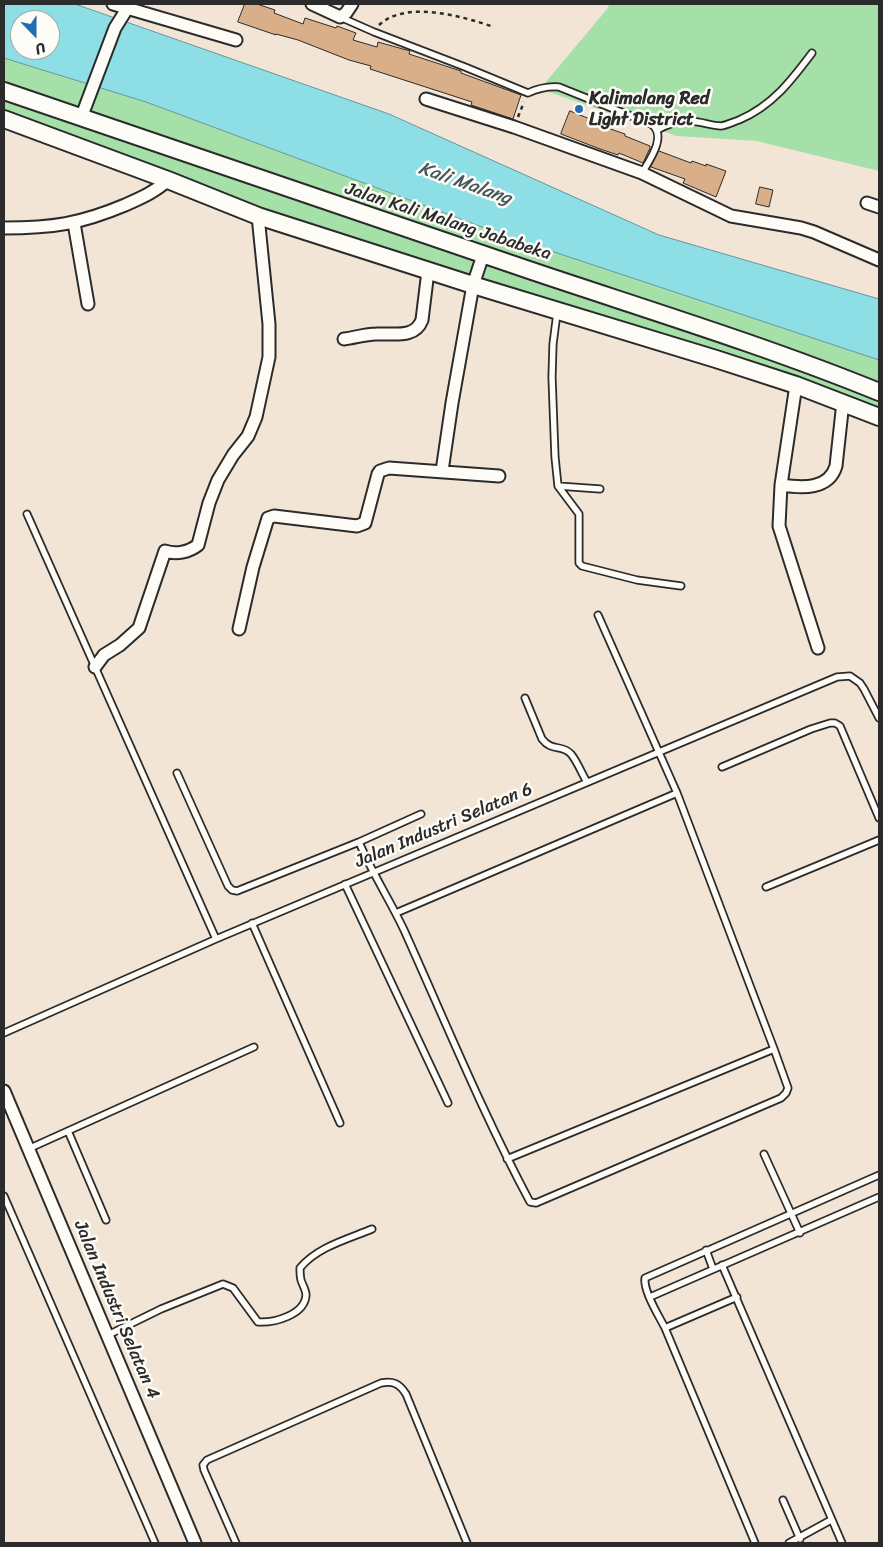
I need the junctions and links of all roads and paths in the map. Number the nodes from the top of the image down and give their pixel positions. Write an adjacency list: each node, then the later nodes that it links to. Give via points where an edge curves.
1 (113, 4): 4 (street)
2 (312, 4): 7 (street)
3 (352, 4): 7 (street)
4 (128, 6): 10 (street); 15 (street, via 115,28)
5 (402, 9): 8 (path, via 437,10)
6 (396, 11): 9 (path, via 386,17)
7 (340, 17): 9 (lane)
8 (494, 27)
9 (374, 32): 13 (lane)
10 (236, 40)
11 (812, 53): 18 (lane, via 784,88 751,114 721,126 694,121 675,122)
12 (4, 91): 15 (main road, Jalan Kali Malang Jababeka)
13 (528, 93): 17 (path); 18 (lane, via 538,88 559,87 636,118)
14 (426, 99): 17 (street)
15 (81, 118): 26 (main road, Jalan Kali Malang Jababeka)
16 (4, 119): 20 (main road)
17 (514, 127): 19 (street)
18 (657, 130): 19 (lane, via 657,142)
19 (642, 173): 27 (street, via 730,216 801,228)
20 (168, 180): 23 (main road); 24 (street, via 152,193)
21 (867, 203): 22 (street)
22 (879, 207)
23 (258, 216): 28 (main road); 47 (street, via 269,324 269,357 256,417 248,436 218,480 198,545 188,551 171,553 165,550 139,628 104,655)
24 (74, 223): 25 (street); 30 (street)
25 (4, 228)
26 (483, 255): 29 (street); 34 (main road, Jalan Kali Malang Jababeka, via 725,336)
27 (879, 260)
28 (428, 271): 29 (main road); 32 (street, via 422,320 415,331)
29 (473, 285): 31 (main road); 37 (street)
30 (88, 304)
31 (558, 311): 33 (main road); 40 (lane, via 552,377)
32 (344, 339)
33 (796, 385): 35 (main road); 39 (street)
34 (879, 392)
35 (843, 402): 36 (main road); 39 (street, via 836,466 830,478 811,486)
36 (879, 417)
37 (442, 472): 38 (street); 45 (street, via 389,468 380,471 365,523 359,526 274,516 268,518)
38 (499, 476)
39 (781, 485): 46 (street, via 779,526)
40 (558, 486): 41 (lane); 43 (lane, via 579,514 580,564 637,580)
41 (600, 489)
42 (27, 514): 47 (lane)
43 (681, 586)
44 (598, 615): 50 (lane)
45 (239, 629)
46 (818, 648)
47 (95, 667): 64 (lane)
48 (525, 698): 53 (lane, via 542,739 551,747 571,754)
49 (879, 718): 50 (lane, Jalan Industri Selatan 6, via 860,682 844,675)
50 (660, 752): 53 (lane, Jalan Industri Selatan 6); 54 (lane)
51 (722, 767): 56 (lane, via 811,729 835,724 840,726)
52 (177, 773): 58 (lane, via 232,890)
53 (587, 782): 59 (lane, Jalan Industri Selatan 6)
54 (678, 793): 62 (lane); 67 (lane)
55 (421, 814): 58 (lane)
56 (879, 818)
57 (879, 840): 61 (lane)
58 (359, 842): 59 (lane)
59 (373, 873): 60 (lane, Jalan Industri Selatan 6); 62 (lane)
60 (345, 884): 63 (lane, Jalan Industri Selatan 6); 69 (lane)
61 (766, 887)
62 (396, 913): 74 (lane)
63 (252, 923): 64 (lane, Jalan Industri Selatan 6); 70 (lane)
64 (216, 938): 65 (lane, Jalan Industri Selatan 6)
65 (4, 1034)
66 (254, 1047): 71 (lane)
67 (774, 1049): 74 (lane); 74 (lane, via 788,1088 781,1098 536,1203 530,1202)
68 (4, 1091): 72 (street, Jalan Industri Selatan 4)
69 (448, 1103)
70 (340, 1123)
71 (68, 1132): 72 (lane); 79 (lane)
72 (28, 1149): 88 (street, Jalan Industri Selatan 4)
73 (764, 1154): 78 (lane)
74 (507, 1159)
75 (879, 1176): 78 (lane)
76 (4, 1196): 92 (lane)
77 (879, 1197): 81 (lane)
78 (791, 1214): 81 (lane); 82 (lane)
79 (106, 1220)
80 (372, 1230): 88 (lane, via 305,1261 300,1268 306,1294 303,1304 276,1321 258,1322 232,1288 223,1284)
81 (800, 1233): 83 (lane)
82 (706, 1250): 84 (lane); 85 (lane, via 645,1278)
83 (722, 1265): 84 (lane); 86 (lane)
84 (714, 1269): 85 (lane)
85 (650, 1297): 87 (lane)
86 (737, 1297): 87 (lane); 90 (lane)
87 (665, 1328): 96 (lane)
88 (108, 1335): 93 (street, Jalan Industri Selatan 4)
89 (783, 1500): 91 (lane)
90 (831, 1520): 91 (lane); 98 (lane)
91 (800, 1539): 97 (lane)
92 (155, 1543)
93 (195, 1543)
94 (236, 1543): 95 (lane, via 204,1470 207,1460 392,1381 406,1394)
95 (467, 1543)
96 (755, 1543)
97 (789, 1543)
98 (842, 1543)

